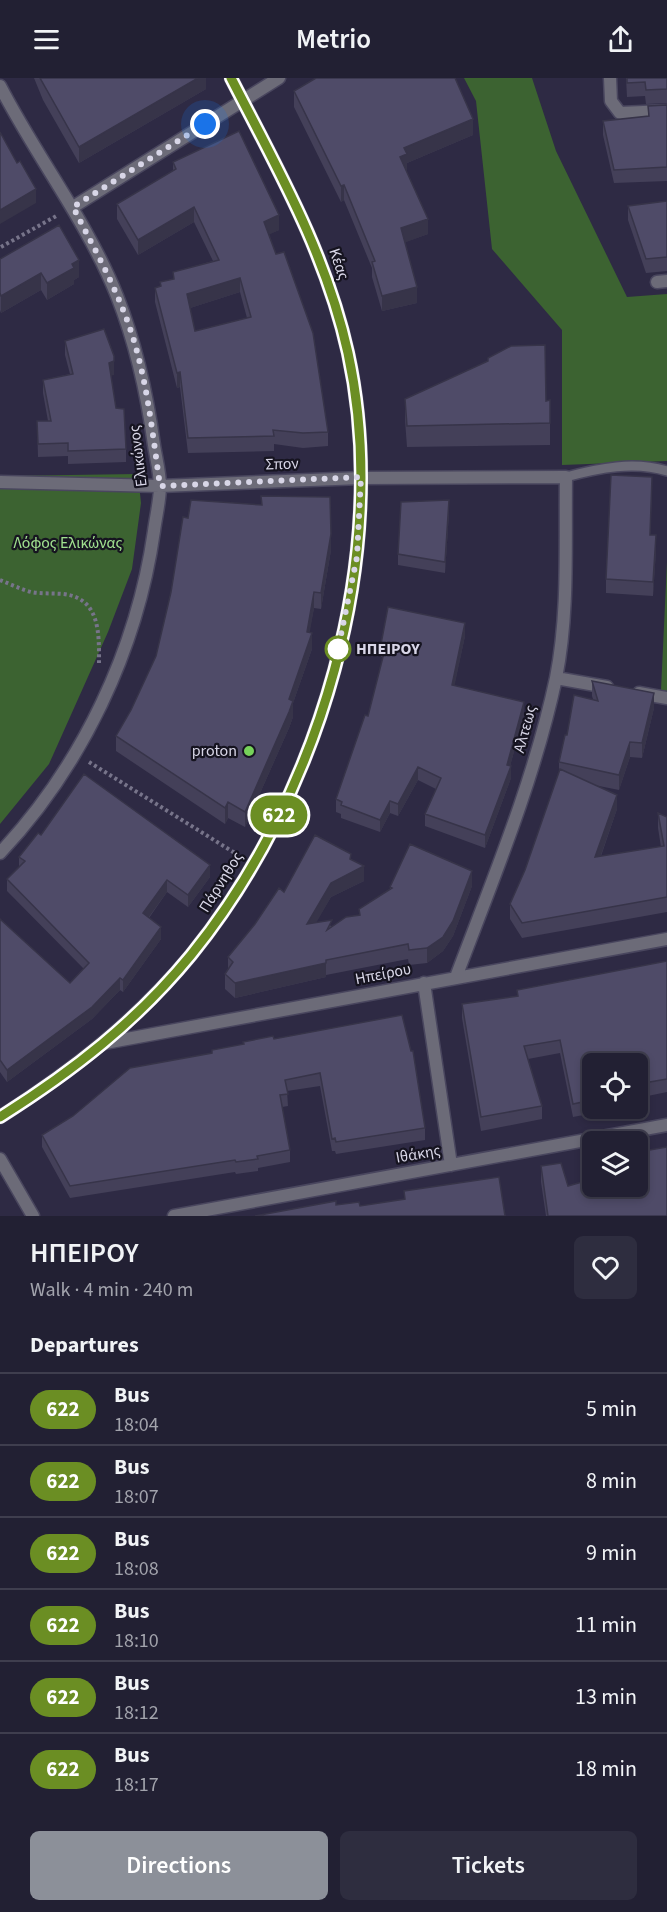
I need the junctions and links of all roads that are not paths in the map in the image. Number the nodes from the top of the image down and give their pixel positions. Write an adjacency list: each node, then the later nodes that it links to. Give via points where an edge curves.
1 (231, 78): 5 (street, Κέας)
2 (279, 78): 5 (street)
3 (610, 78): 6 (street, via 611,101 620,113)
4 (0, 86): 7 (street, Ελικώνος)
5 (242, 100): 7 (street); 9 (street, Κέας, via 288,184 315,245 336,308 348,355)
6 (667, 111)
7 (73, 207): 12 (street, Ελικώνος, via 134,340)
8 (667, 471): 10 (lane, via 651,466 598,468)
9 (361, 477): 10 (street, Σπον); 12 (street, Σπον); 19 (street, Πάρνηθος, via 357,557 346,617 308,750 282,810 224,911 190,956)
10 (566, 477): 13 (street, Αλτεως, via 565,600)
11 (0, 482): 12 (street, Σπον)
12 (160, 486): 15 (street, Ελικώνος, via 147,574 100,708 76,753 31,820)
13 (556, 678): 14 (street); 17 (street, Αλτεως, via 518,815)
14 (667, 698)
15 (0, 853)
16 (667, 939): 17 (street, Ηπείρου)
17 (456, 977): 18 (street, Ηπείρου)
18 (424, 983): 19 (street, Ηπείρου); 23 (street)
19 (105, 1043): 20 (street, Πάρνηθος, via 61,1078)
20 (0, 1117)
21 (667, 1125): 23 (street, Ιθάκης)
22 (0, 1159): 24 (street)
23 (451, 1165): 25 (street, Ιθάκης)
24 (33, 1216)
25 (174, 1216)

